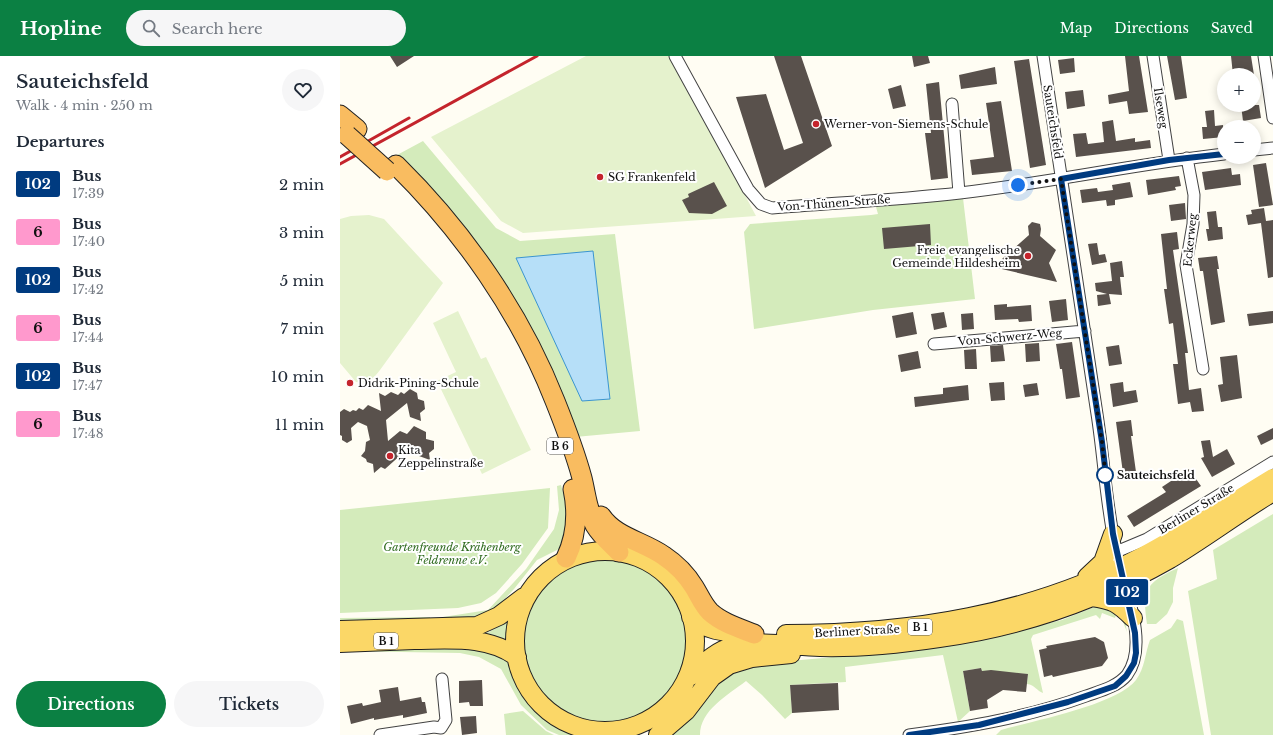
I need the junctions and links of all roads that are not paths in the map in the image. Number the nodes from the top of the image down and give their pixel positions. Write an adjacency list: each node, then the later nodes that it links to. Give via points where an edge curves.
1 (675, 56): 16 (street, Von-Thünen-Straße, via 748,189 761,204 772,208)
2 (1043, 56): 15 (street, Sauteichsfeld)
3 (1153, 56): 13 (street, Ilseweg)
4 (1264, 56): 7 (street)
5 (952, 104): 16 (street)
6 (340, 115): 8 (highway, B 6)
7 (1273, 118)
8 (348, 131): 14 (highway, B 6, bridge)
9 (1273, 148): 10 (street)
10 (1261, 149)
11 (1217, 155): 12 (street, Von-Thünen-Straße)
12 (1188, 158): 13 (street, Von-Thünen-Straße); 19 (street, Eckerweg, via 1194,195 1193,224 1186,265)
13 (1169, 160): 15 (street, Von-Thünen-Straße)
14 (391, 168): 22 (highway, B 6, via 422,192 471,250 506,303 555,400); 26 (highway, B 6, via 461,256 496,309 536,384 567,466 574,496 576,530)
15 (1061, 179): 16 (street, Von-Thünen-Straße); 17 (street, Sauteichsfeld)
16 (959, 193)
17 (1085, 331): 18 (street, Von-Schwerz-Weg); 24 (street, Sauteichsfeld)
18 (934, 344)
19 (1203, 369)
20 (1273, 462): 27 (street, Berliner Straße, via 1132,546)
21 (1273, 478): 27 (main road, B 1, via 1162,546)
22 (583, 480): 25 (highway, B 6, via 594,524); 35 (highway, via 596,508 608,525 623,536 655,550 672,561 716,617)
23 (1273, 492): 27 (main road, B 1, via 1171,558)
24 (1113, 534): 27 (street, Sauteichsfeld); 28 (main road, via 1103,562)
25 (618, 552): 26 (main road, via 590,551); 30 (main road, via 640,559 660,572 684,599)
26 (566, 558): 29 (main road, via 545,570)
27 (1120, 567): 28 (main road, Berliner Straße / B 1); 31 (street)
28 (1086, 590): 31 (main road, via 1118,604); 35 (main road, Berliner Straße / B 1, via 1041,598 980,616 920,627 832,633); 37 (main road, Berliner Straße / B 1, via 1053,612 1005,627)
29 (524, 597): 34 (main road, B 1, via 488,622); 38 (main road, via 516,621)
30 (691, 617): 35 (main road, Berliner Straße / B 1, via 703,627 710,629); 39 (main road, via 695,653)
31 (1134, 625): 46 (street, via 1134,663 1126,676 1115,686 1001,720)
32 (340, 630): 33 (main road, B 1)
33 (431, 634): 34 (main road, B 1); 36 (main road, B 1)
34 (451, 634): 38 (main road, B 1, via 507,649)
35 (754, 634)
36 (340, 643)
37 (859, 647): 39 (main road, Berliner Straße / B 1, via 740,645 710,657); 45 (main road, via 752,658 728,665 712,677 686,711)
38 (517, 657): 43 (main road, via 526,680 541,702 561,718)
39 (691, 676): 41 (main road, via 673,705)
40 (442, 679): 42 (street, via 446,720)
41 (640, 730): 43 (main road)
42 (442, 732): 44 (street, via 434,727)
43 (588, 732)
44 (380, 735)
45 (658, 735)
46 (910, 735)

